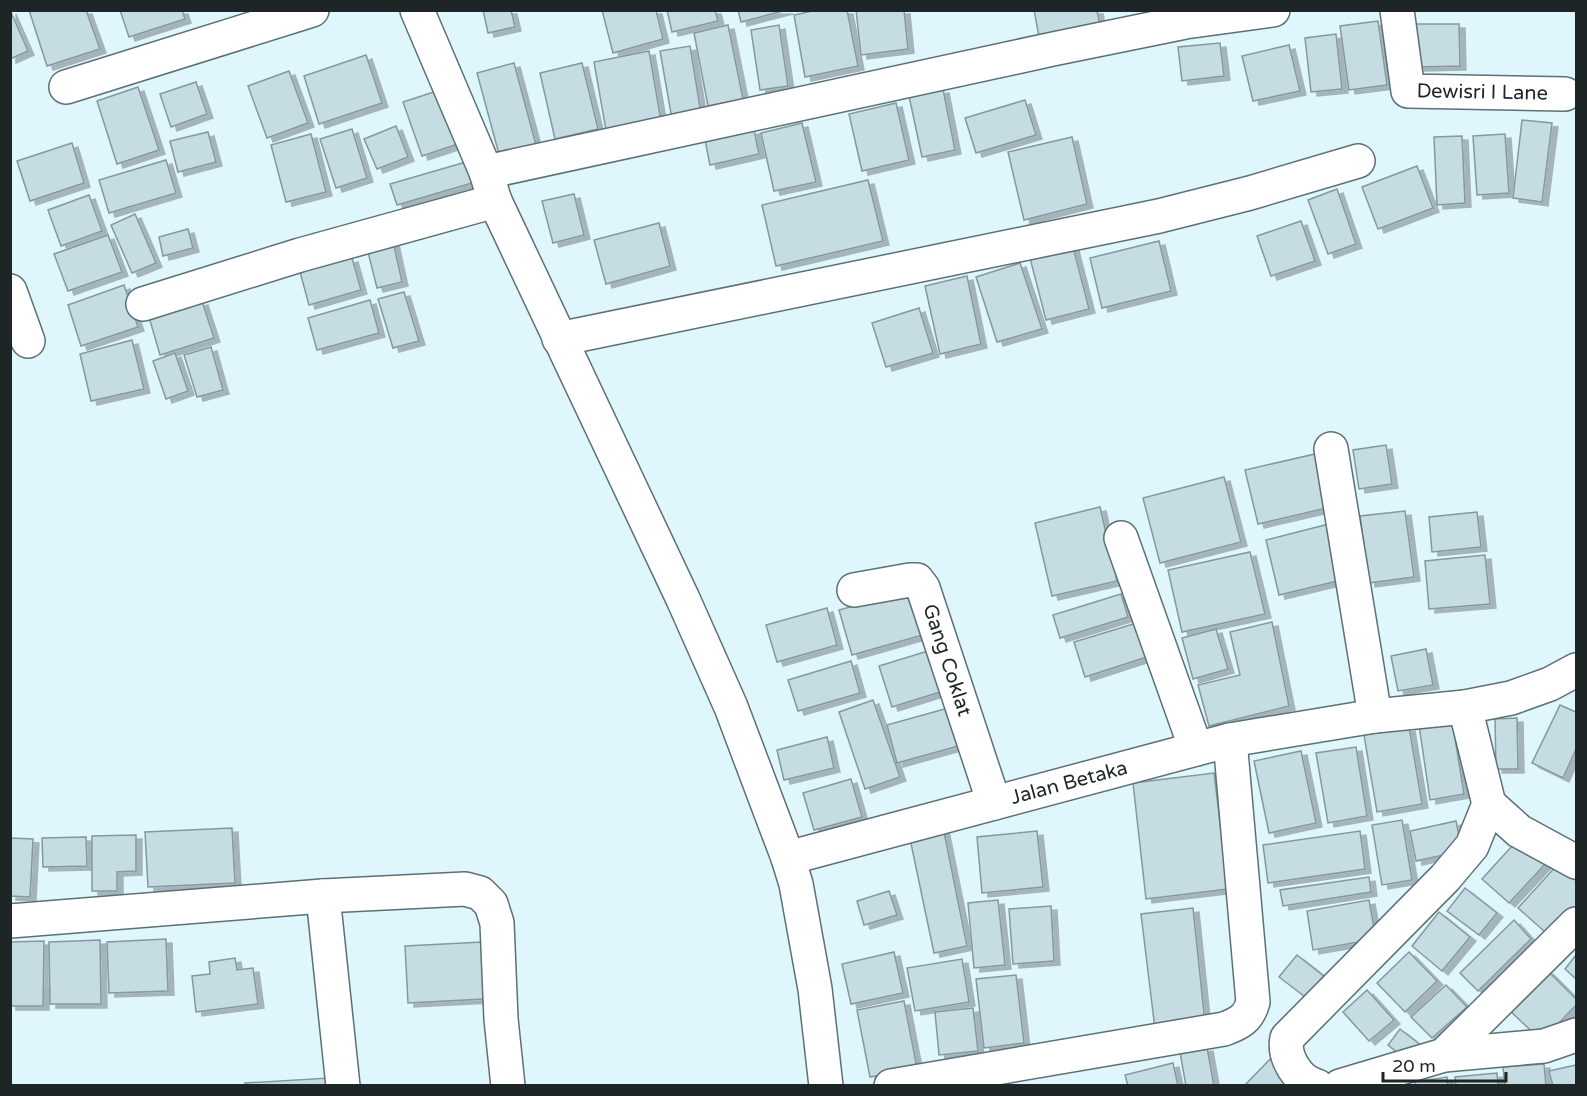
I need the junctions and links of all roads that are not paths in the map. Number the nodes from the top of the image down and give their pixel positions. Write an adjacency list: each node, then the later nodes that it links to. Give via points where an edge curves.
1 (312, 10): 5 (street)
2 (417, 10): 8 (street)
3 (1273, 10): 8 (street, via 1185,22 1053,49)
4 (1397, 10): 6 (street, Dewisri I Lane, via 1408,91)
5 (66, 87)
6 (1565, 94)
7 (1358, 161): 11 (street, via 1159,216)
8 (490, 187): 10 (street, via 300,255); 11 (street)
9 (10, 291): 12 (street)
10 (144, 304)
11 (559, 339): 23 (street, via 726,696)
12 (28, 341)
13 (1331, 449): 18 (street)
14 (1120, 538): 20 (street)
15 (854, 590): 21 (street, Gang Coklat, via 910,580 916,580 923,588)
16 (1576, 670): 17 (street, Jalan Betaka, via 1511,698)
17 (1465, 707): 18 (street, Jalan Betaka); 22 (street)
18 (1375, 716): 19 (street, Jalan Betaka)
19 (1230, 740): 20 (street, Jalan Betaka); 33 (street, via 1253,1002 1250,1015 1224,1029)
20 (1196, 749): 21 (street, Jalan Betaka)
21 (994, 803): 23 (street, Jalan Betaka)
22 (1489, 804): 24 (street, via 1519,831); 34 (street, via 1473,846 1287,1038 1285,1049 1294,1069)
23 (788, 858): 32 (street, via 815,989)
24 (1576, 862)
25 (323, 896): 26 (street); 30 (street); 31 (street, via 465,889 480,893 491,904 497,923)
26 (10, 921)
27 (1576, 924): 29 (street)
28 (1576, 1035): 29 (street, via 1544,1046)
29 (1444, 1055): 35 (street)
30 (343, 1086)
31 (508, 1086)
32 (826, 1086)
33 (891, 1086)
34 (1317, 1086)
35 (1340, 1086)

